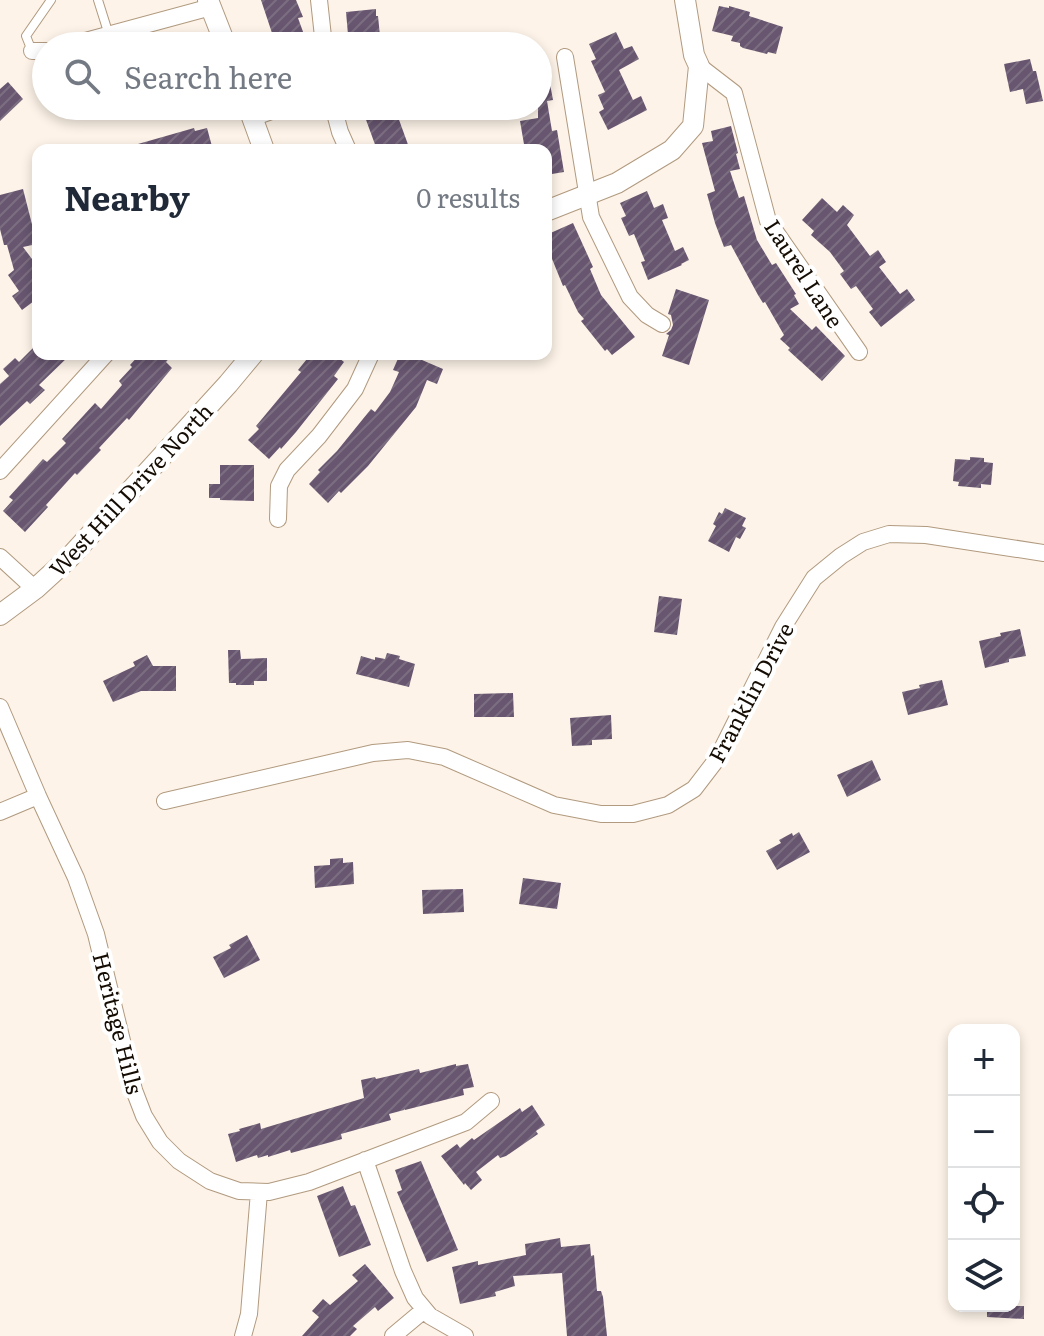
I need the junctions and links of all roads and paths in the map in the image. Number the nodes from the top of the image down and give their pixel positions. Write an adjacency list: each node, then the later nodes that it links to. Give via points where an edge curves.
1 (51, 0): 10 (lane, via 26,36)
2 (98, 0): 6 (lane)
3 (319, 0): 9 (street)
4 (685, 0): 12 (street)
5 (210, 4): 7 (street); 8 (street)
6 (108, 32)
7 (119, 32)
8 (221, 32)
9 (322, 32)
10 (32, 43)
11 (565, 57): 17 (street)
12 (699, 66): 17 (street, via 693,126 672,150); 20 (street, Laurel Lane, via 734,93 768,221)
13 (253, 120): 15 (street)
14 (337, 120): 16 (street)
15 (262, 144)
16 (345, 144)
17 (586, 195): 18 (street); 19 (street, via 591,217 630,297)
18 (552, 209)
19 (662, 324)
20 (859, 352)
21 (101, 360): 24 (street)
22 (248, 360): 28 (street, West Hill Drive North)
23 (368, 360): 25 (street, via 355,389 287,470 279,486)
24 (0, 471)
25 (278, 519)
26 (1044, 553): 32 (street, Franklin Drive, via 889,534 841,556 814,578 783,627 717,759 694,789 668,805 633,814 554,805 444,757 408,750 373,753)
27 (0, 557): 28 (street)
28 (35, 589): 29 (street, West Hill Drive North)
29 (0, 615)
30 (0, 707): 31 (street, Heritage Hills)
31 (38, 796): 33 (street); 36 (street, Heritage Hills, via 96,934 144,1116 179,1161 210,1181)
32 (165, 801)
33 (0, 812)
34 (491, 1101): 35 (street, Heritage Hills, via 466,1122)
35 (365, 1160): 36 (street, Heritage Hills, via 309,1182); 37 (street, via 403,1271)
36 (259, 1192): 38 (street)
37 (424, 1310): 39 (street); 40 (street)
38 (243, 1336)
39 (393, 1336)
40 (465, 1336)

